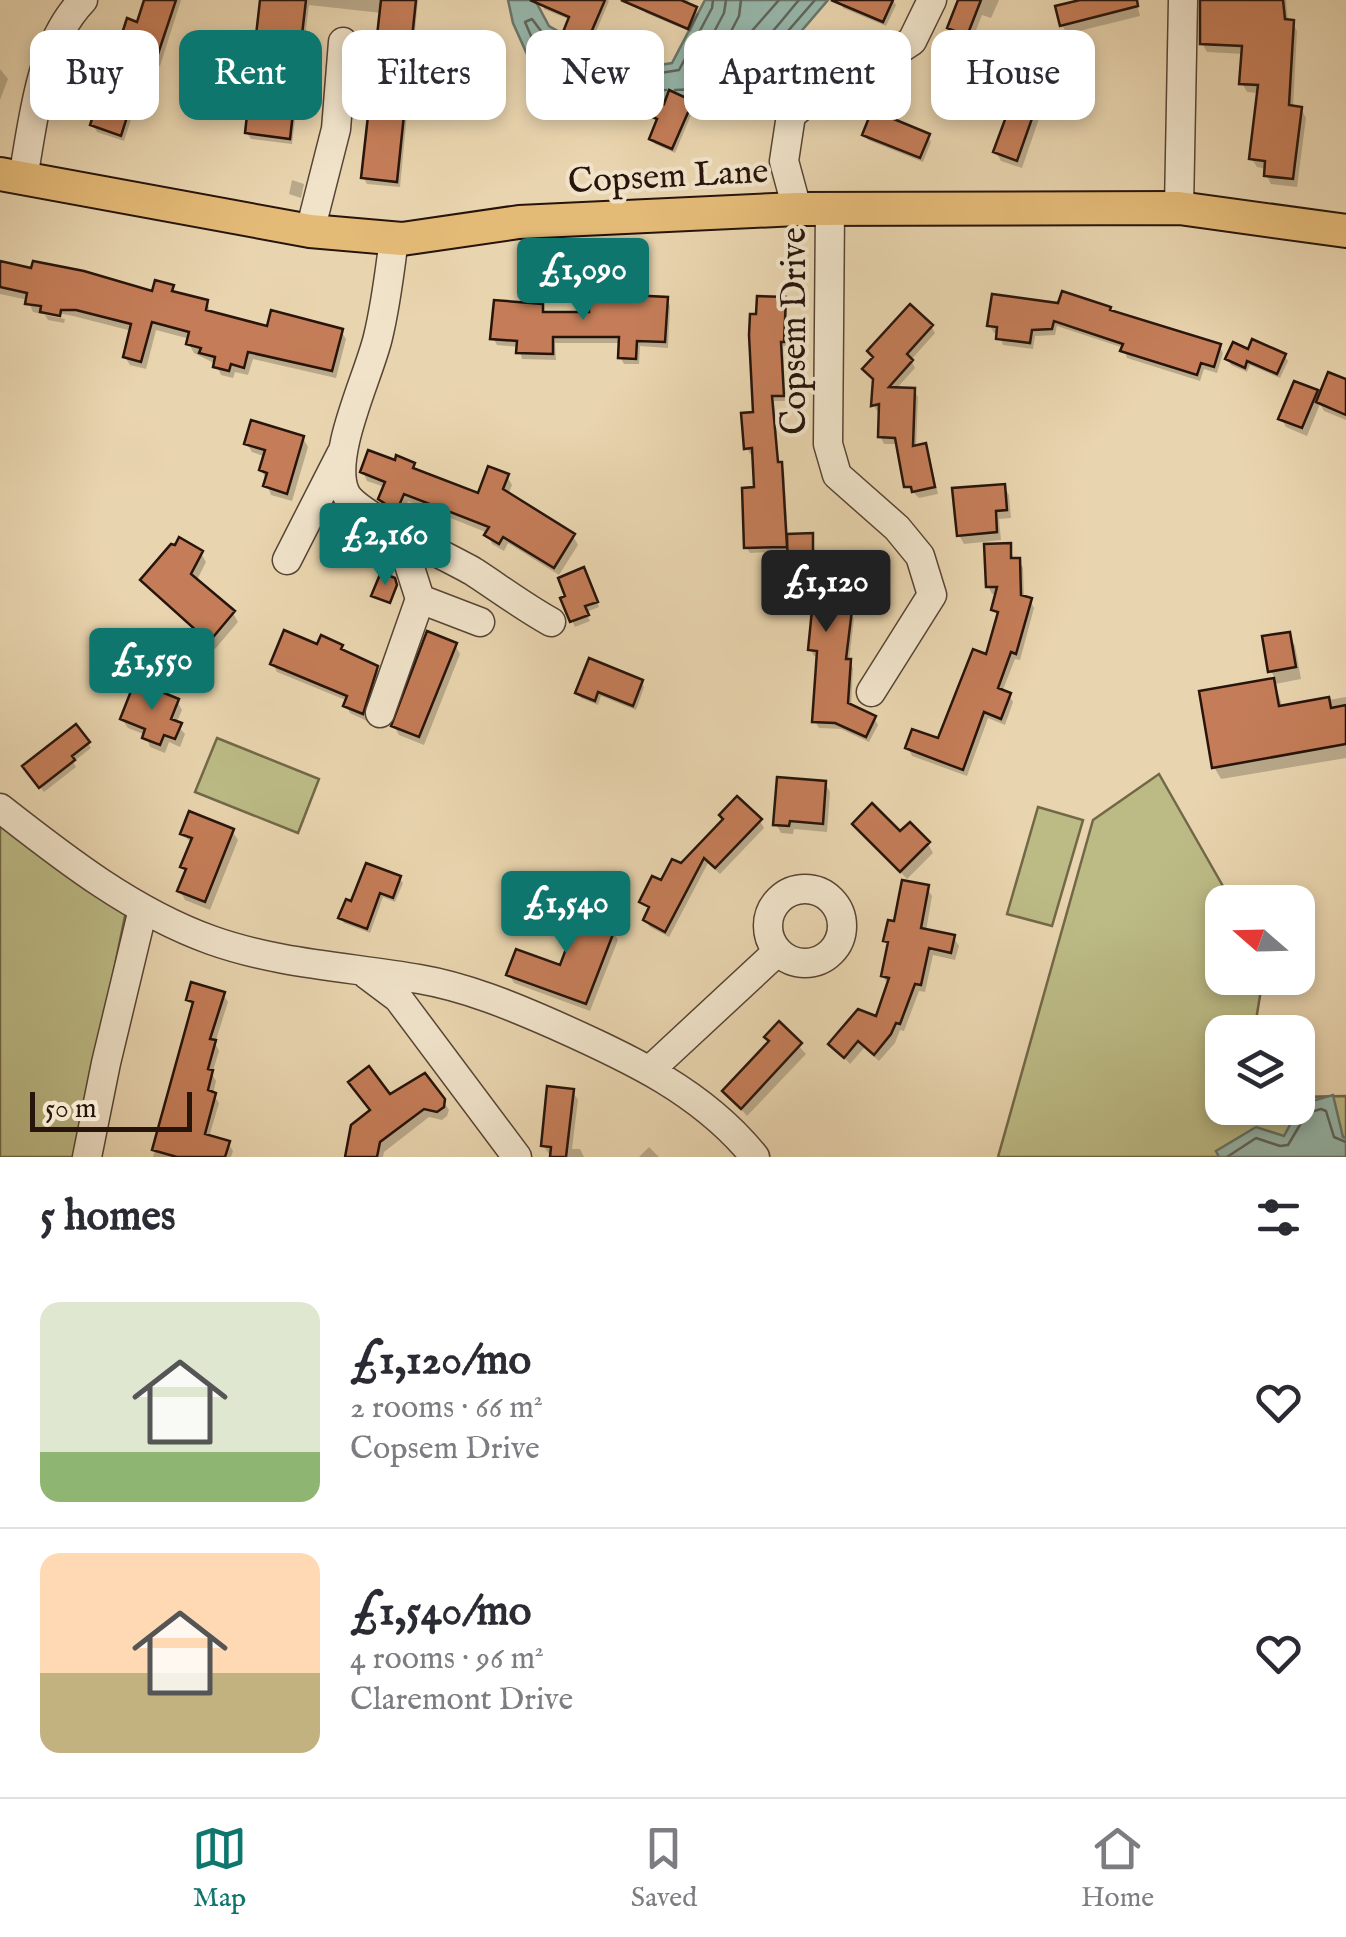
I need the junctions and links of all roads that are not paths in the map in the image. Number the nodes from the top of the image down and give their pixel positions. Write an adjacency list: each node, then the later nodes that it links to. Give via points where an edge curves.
1 (83, 0): 5 (street, via 60,30)
2 (932, 0): 7 (street, via 912,41 825,87 791,114 784,160)
3 (1183, 0): 6 (street)
4 (342, 54): 10 (street, via 336,129)
5 (12, 176): 10 (main road, Copsem Lane)
6 (1179, 208): 8 (main road, Copsem Lane); 9 (main road, Copsem Lane)
7 (797, 209): 8 (main road, Copsem Lane); 11 (main road, Copsem Lane, via 519,222)
8 (830, 209): 18 (street, Copsem Drive, via 826,422 832,460 837,474 920,556 932,596)
9 (1346, 231)
10 (310, 232): 11 (main road, Copsem Lane)
11 (394, 238): 12 (street, via 378,338)
12 (344, 448): 13 (street, via 346,496); 14 (street)
13 (398, 530): 15 (street); 17 (street)
14 (286, 560)
15 (420, 600): 16 (street); 19 (street)
16 (480, 622)
17 (551, 622)
18 (871, 692)
19 (380, 713)
20 (0, 808): 21 (street)
21 (143, 909): 23 (street, via 214,941); 26 (street)
22 (777, 952): 24 (street)
23 (366, 974): 24 (street, via 421,979 503,1003); 25 (street, via 398,998)
24 (650, 1070): 27 (street, via 722,1123)
25 (515, 1156)
26 (88, 1157)
27 (754, 1157)

